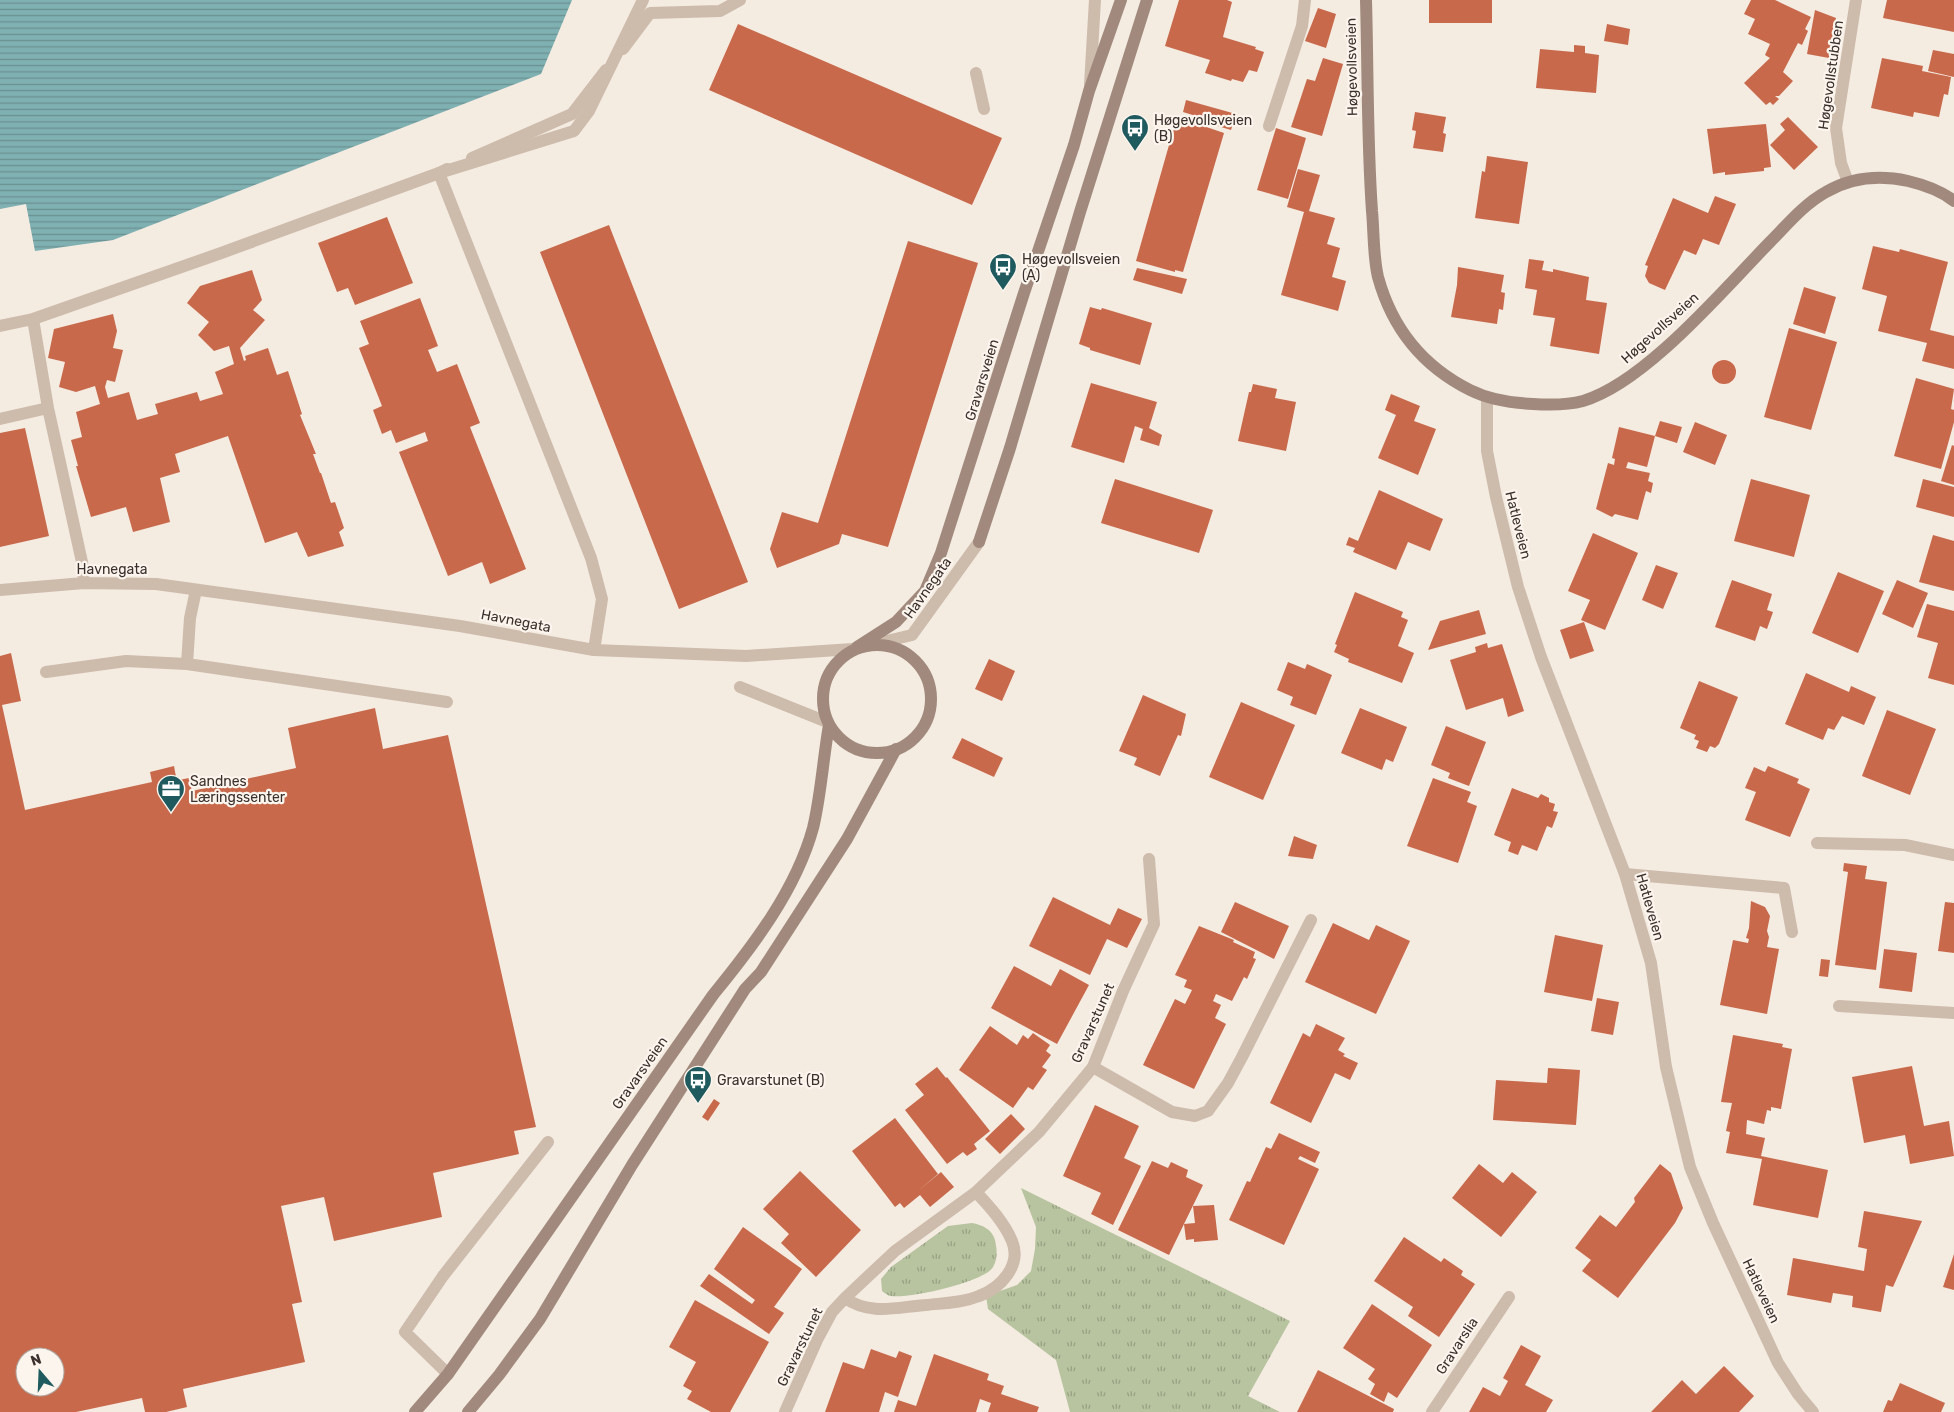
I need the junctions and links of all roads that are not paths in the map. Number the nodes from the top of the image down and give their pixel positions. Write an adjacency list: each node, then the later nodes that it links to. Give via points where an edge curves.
1 (643, 0): 13 (street, via 589,111 574,131)
2 (740, 0): 13 (street, via 720,11 650,13 572,114)
3 (1095, 0): 10 (street, Gravarsveien)
4 (1121, 0): 10 (main road, Gravarsveien)
5 (1147, 0): 21 (main road)
6 (1305, 0): 12 (street, via 1302,26)
7 (1366, 0): 18 (main road, Høgevollsveien, via 1368,153 1377,273 1388,310 1410,343 1447,378)
8 (1856, 0): 14 (street, Høgevollstubben, via 1836,128 1841,163)
9 (976, 73): 11 (street)
10 (1089, 91): 25 (main road, Gravarsveien, via 941,553 924,591 896,622)
11 (984, 109)
12 (1269, 126)
13 (439, 173): 16 (street); 26 (street, via 591,558 602,599)
14 (1848, 182): 15 (main road, Høgevollsveien, via 1875,176 1898,179 1926,185); 18 (main road, Høgevollsveien, via 1825,192 1799,212 1645,365 1611,388 1583,401 1547,405)
15 (1954, 201)
16 (33, 319): 17 (street); 19 (street)
17 (0, 326)
18 (1487, 398): 36 (street, Hatleveien, via 1487,451 1518,587 1541,657)
19 (48, 408): 20 (street); 22 (street)
20 (0, 419)
21 (979, 542): 25 (street, Havnegata, via 912,635)
22 (84, 583): 23 (street, Havnegata); 24 (street, Havnegata, via 156,584)
23 (0, 590)
24 (196, 590): 26 (street, Havnegata, via 460,626); 27 (street)
25 (857, 647): 26 (street, Havnegata, via 746,656)
26 (594, 650)
27 (186, 664): 28 (street, via 126,661); 30 (street)
28 (46, 672)
29 (740, 687): 31 (street)
30 (447, 702)
31 (828, 723): 32 (main road, via 851,747 881,753); 32 (main road, via 822,706 823,688 828,672 839,659 889,645 905,651 918,662 926,675 931,691 930,710 924,726 912,740); 46 (main road, Gravarsveien, via 813,828 783,897)
32 (896, 749): 48 (main road, via 847,839 642,1148 540,1319)
33 (1817, 843): 34 (street, via 1904,845)
34 (1954, 855)
35 (1148, 859): 41 (street, Gravarstunet, via 1154,924)
36 (1625, 874): 38 (street, via 1784,888); 51 (street, Hatleveien, via 1651,963 1666,1067 1690,1168 1778,1363)
37 (1311, 920): 41 (street, via 1238,1066 1208,1112 1195,1116 1172,1112)
38 (1792, 932)
39 (1839, 1006): 40 (street)
40 (1954, 1013)
41 (1093, 1067): 43 (street, Gravarstunet, via 1038,1132)
42 (548, 1142): 46 (street, via 443,1276 405,1332)
43 (976, 1192): 45 (street, Gravarstunet, via 895,1251); 45 (street, via 1003,1225 1015,1254 1012,1269 991,1290 956,1302 884,1309 857,1307)
44 (1509, 1297): 50 (street, Gravarslia)
45 (845, 1298): 49 (street, Gravarstunet, via 832,1312 817,1340)
46 (448, 1374): 47 (main road, Gravarsveien)
47 (415, 1412)
48 (468, 1412)
49 (785, 1412)
50 (1432, 1412)
51 (1813, 1412)

